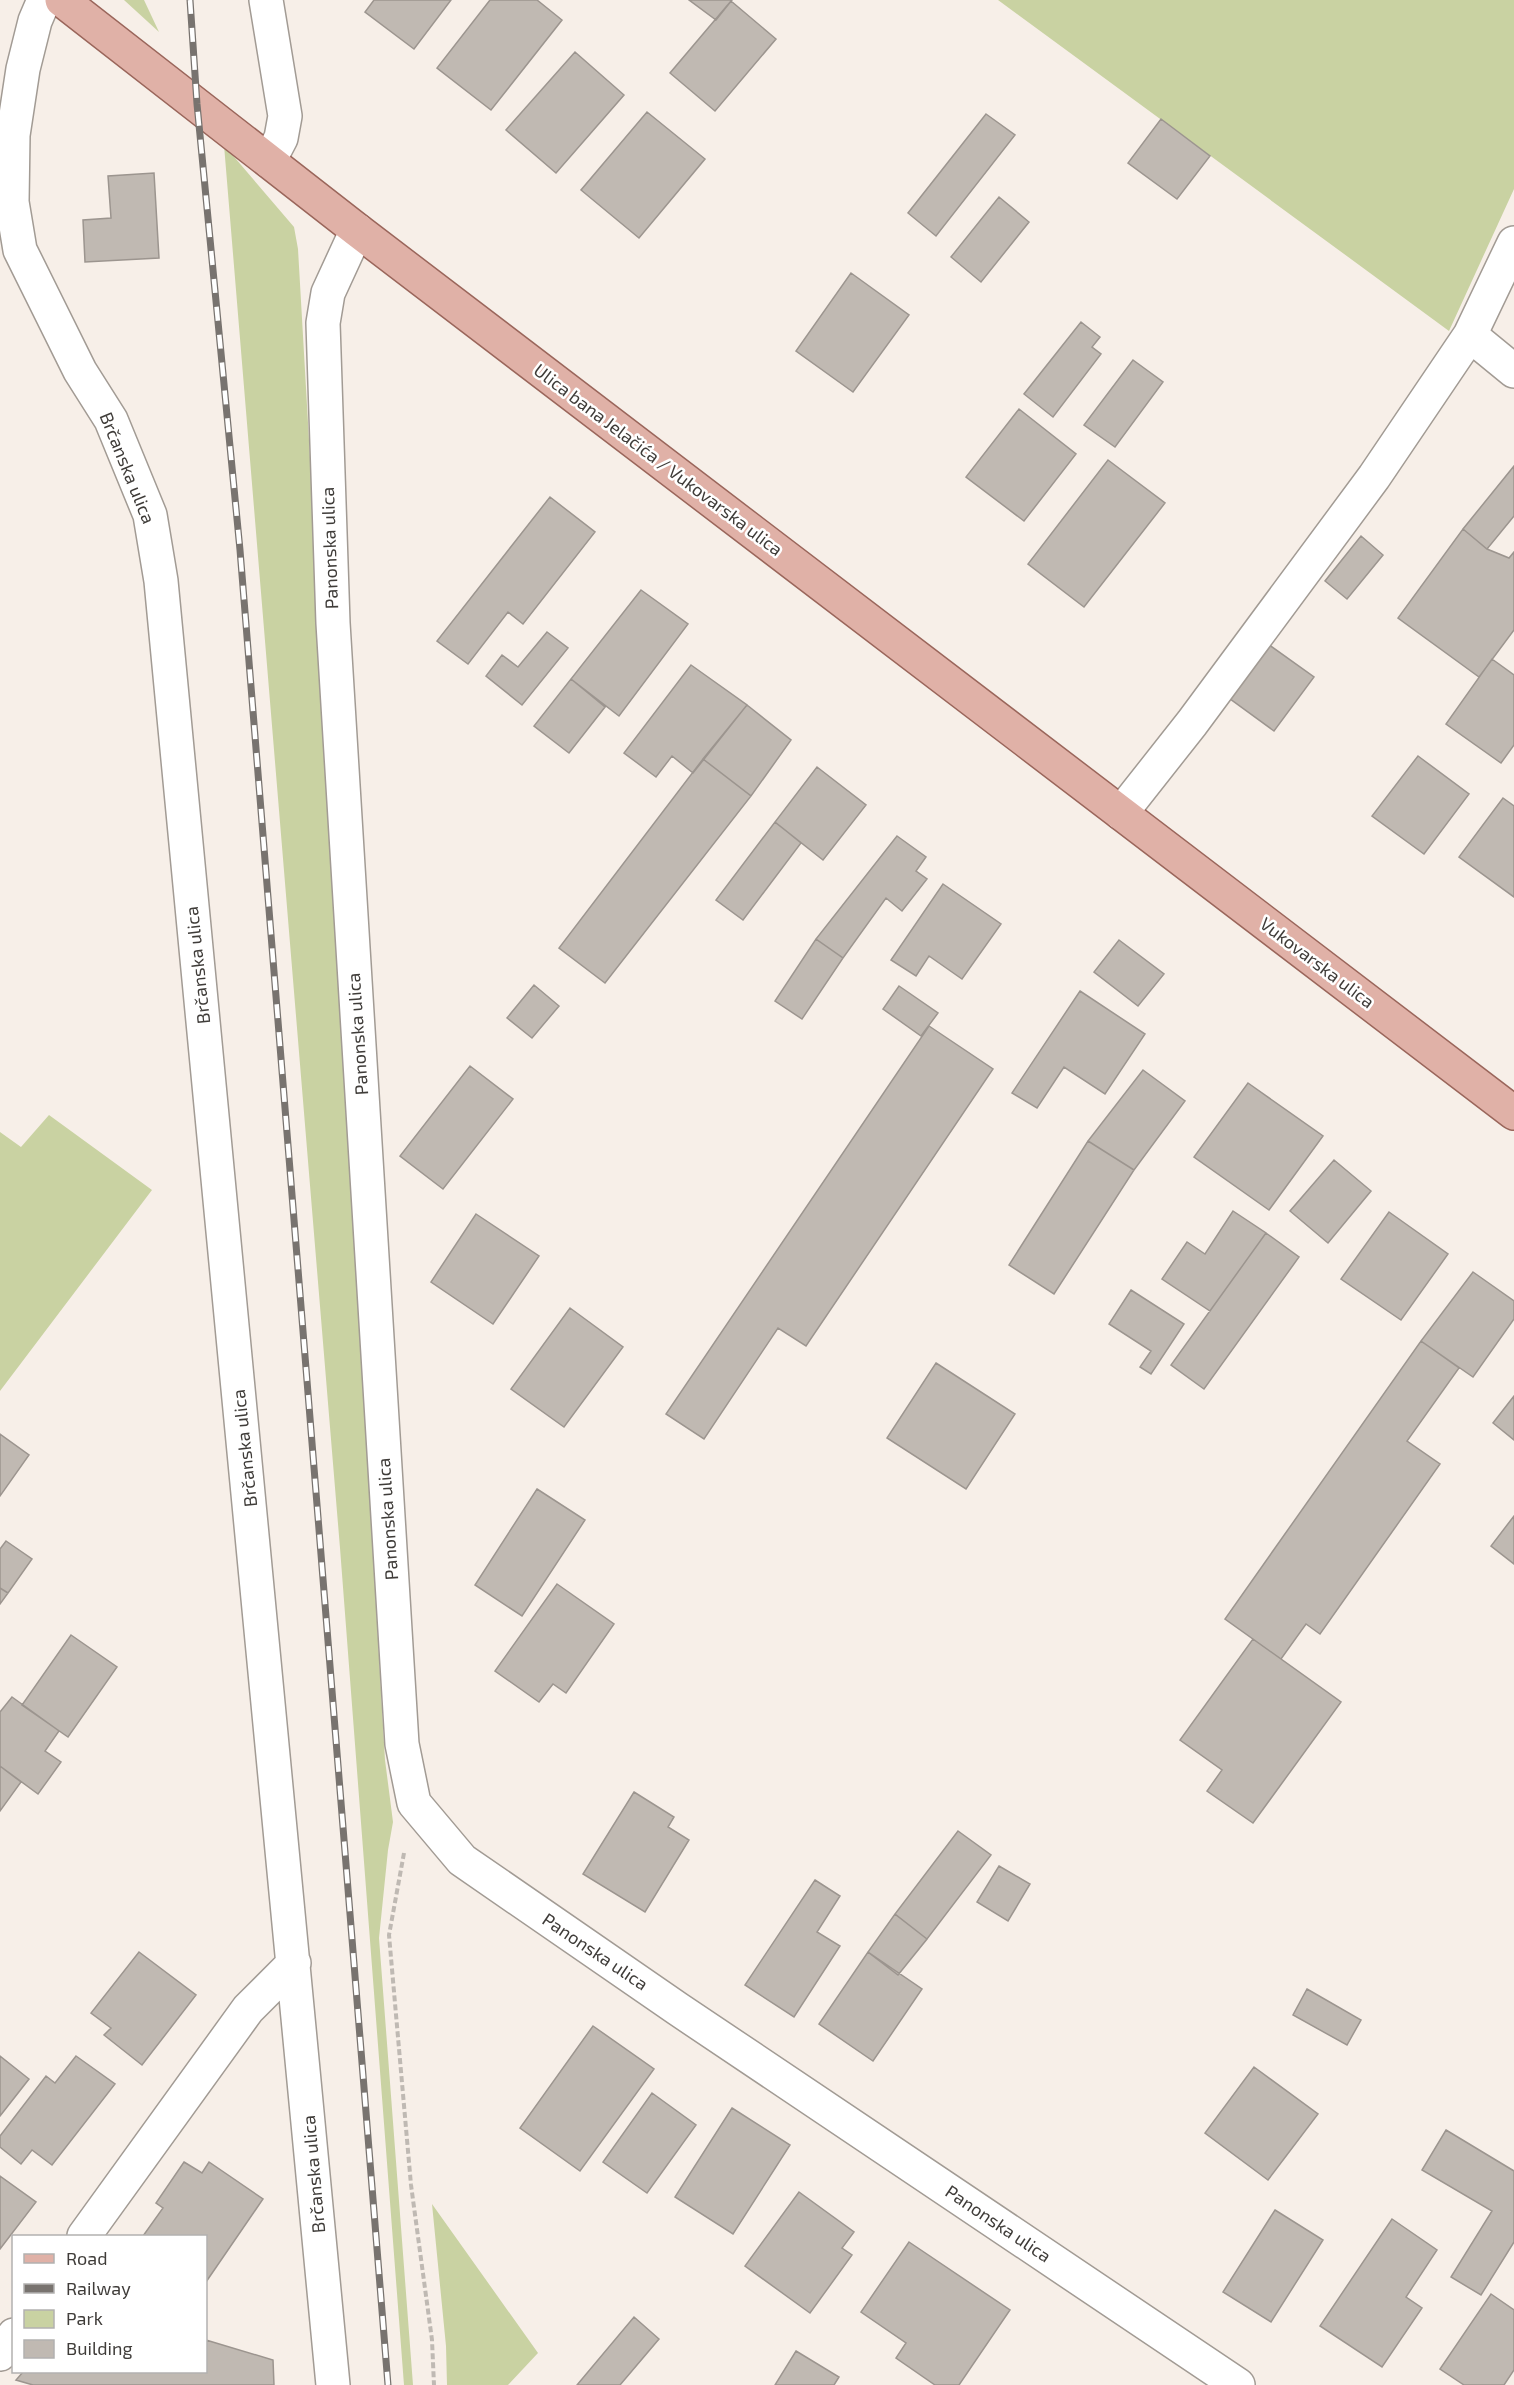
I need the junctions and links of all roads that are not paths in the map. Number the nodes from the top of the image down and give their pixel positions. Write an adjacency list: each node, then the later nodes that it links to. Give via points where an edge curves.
1 (44, 0): 11 (street, Brčanska ulica, via 22,69 13,135 12,201 20,250 80,371 111,420 150,515 161,581)
2 (62, 0): 4 (main road, Ulica bana Jelačića / Vukovarska ulica)
3 (266, 0): 4 (street, via 285,116 281,138)
4 (269, 161): 5 (main road, Ulica bana Jelačića / Vukovarska ulica)
5 (357, 230): 9 (main road, Ulica bana Jelačića / Vukovarska ulica); 16 (street, Panonska ulica, via 328,293 323,323 333,623 402,1744 414,1803 462,1860)
6 (1514, 243): 7 (street)
7 (1470, 335): 8 (street); 9 (street, via 1374,477)
8 (1514, 371)
9 (1121, 813): 10 (main road, Vukovarska ulica)
10 (1514, 1113)
11 (294, 1963): 12 (street, via 248,2009); 15 (street, Brčanska ulica)
12 (85, 2235)
13 (12, 2338): 14 (street)
14 (0, 2354)
15 (333, 2385)
16 (1238, 2385)

